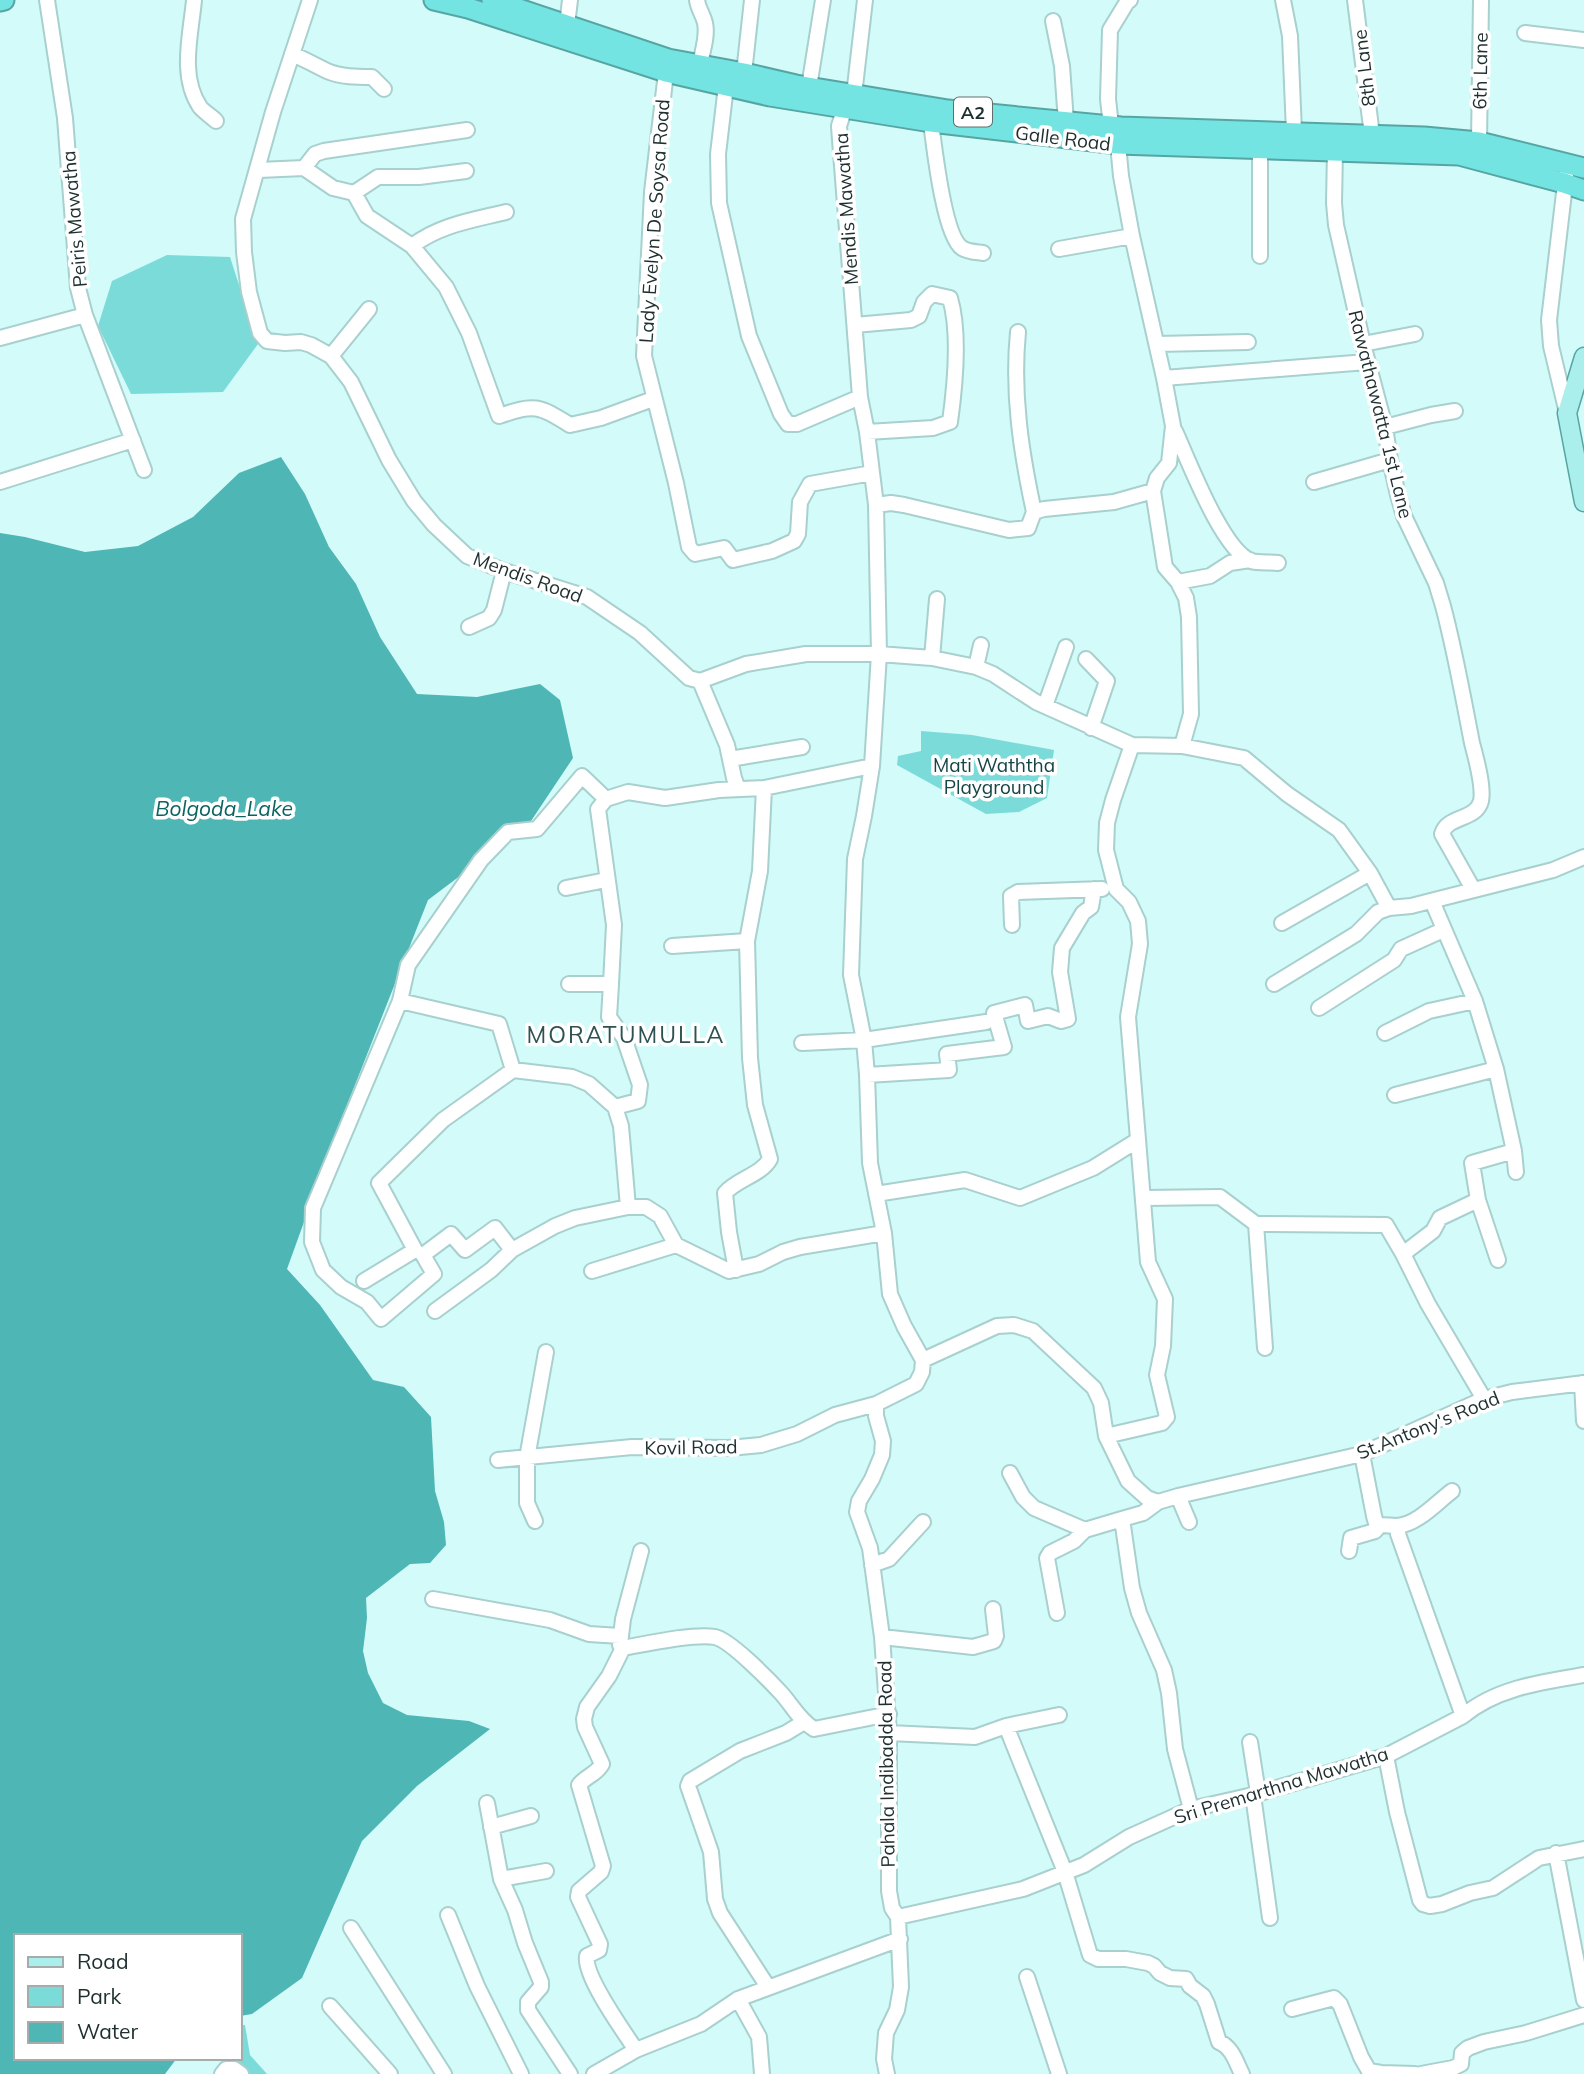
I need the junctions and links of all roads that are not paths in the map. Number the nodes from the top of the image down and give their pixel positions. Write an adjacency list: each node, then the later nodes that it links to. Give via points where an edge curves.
1 (47, 0): 51 (street, Peiris Mawatha, via 65,118 75,264)
2 (194, 0): 28 (street, via 187,68 191,91 201,109)
3 (310, 0): 20 (street)
4 (434, 0): 15 (highway, Galle Road / A2)
5 (492, 0): 17 (highway, Galle Road / A2)
6 (570, 0): 17 (street)
7 (697, 0): 22 (street, via 706,34)
8 (752, 0): 23 (street)
9 (822, 0): 25 (street)
10 (865, 0): 27 (street, Mendis Mawatha)
11 (1130, 0): 33 (street, via 1110,30 1108,99)
12 (1283, 0): 32 (street, via 1290,36)
13 (1355, 0): 34 (street, 8th Lane)
14 (1481, 0): 35 (street, 6th Lane)
15 (459, 4): 21 (highway, Galle Road / A2)
16 (1053, 21): 30 (street)
17 (567, 25): 21 (highway, Galle Road / A2)
18 (1525, 33): 19 (street)
19 (1584, 40)
20 (292, 54): 26 (street, via 328,71 372,77); 39 (street)
21 (667, 65): 22 (highway, Galle Road / A2); 24 (highway, Galle Road / A2); 64 (street, Lady Evelyn De Soysa Road, via 652,192 645,312 644,356)
22 (699, 65): 23 (highway, Galle Road / A2)
23 (744, 73): 25 (highway, Galle Road / A2)
24 (726, 86): 27 (highway, Galle Road / A2, via 770,96); 63 (street, via 718,155 719,202 749,336 781,414 788,425 797,424)
25 (809, 87): 27 (highway, Galle Road / A2)
26 (384, 89)
27 (850, 99): 29 (highway, Galle Road / A2); 30 (highway, Galle Road / A2); 52 (street, Mendis Mawatha, via 839,126 839,141)
28 (216, 121)
29 (931, 122): 33 (highway, Galle Road / A2); 48 (street, via 937,169 957,243)
30 (1066, 122): 33 (highway, Galle Road / A2)
31 (467, 130): 38 (street, via 324,151 315,154)
32 (1294, 132): 33 (highway, Galle Road / A2); 34 (highway, Galle Road / A2)
33 (1114, 135): 36 (highway, Galle Road / A2); 45 (street)
34 (1372, 135): 35 (highway, Galle Road / A2)
35 (1479, 142): 41 (highway, Galle Road / A2)
36 (1261, 149): 37 (highway, Galle Road / A2); 49 (street)
37 (1335, 152): 41 (highway, Galle Road / A2, via 1459,155); 58 (street, Rawathawatta 1st Lane, via 1336,225)
38 (304, 168): 39 (street); 43 (street, via 333,188)
39 (259, 170): 59 (street, Mendis Road, via 243,219 249,292 260,333 268,341 301,342)
40 (466, 171): 43 (street, via 378,177)
41 (1572, 172): 42 (highway, Galle Road / A2); 66 (street, via 1549,320)
42 (1584, 190)
43 (354, 193): 46 (street, via 367,216)
44 (506, 212): 46 (street, via 439,229)
45 (1132, 236): 47 (street); 57 (street)
46 (412, 246): 64 (street, via 446,288 469,333 499,416 524,408 544,409 570,425)
47 (1059, 249)
48 (984, 253)
49 (1260, 256)
50 (369, 309): 59 (street)
51 (85, 315): 55 (street); 70 (street, Peiris Mawatha)
52 (855, 325): 63 (street, Mendis Mawatha); 69 (street, via 911,320 919,316 932,294 950,298 955,313 950,422 933,428)
53 (1018, 332): 79 (street, via 1017,409)
54 (1415, 334): 58 (street)
55 (0, 338)
56 (1248, 342): 57 (street)
57 (1157, 344): 62 (street)
58 (1363, 344): 61 (street, Rawathawatta 1st Lane)
59 (331, 356): 82 (street, Mendis Road, via 351,382 414,501 467,556)
60 (1584, 357): 66 (main road)
61 (1367, 362): 62 (street); 68 (street, Rawathawatta 1st Lane)
62 (1164, 377): 67 (street)
63 (860, 397): 69 (street, Mendis Mawatha)
64 (653, 399): 73 (street, Lady Evelyn De Soysa Road, via 689,547 695,554 724,548 733,560 794,541 800,502 810,484)
65 (1455, 411): 68 (street)
66 (1567, 413): 77 (main road)
67 (1173, 426): 76 (street, via 1169,463); 80 (street, via 1209,508 1231,543)
68 (1385, 427): 71 (street, Rawathawatta 1st Lane)
69 (867, 432): 73 (street, Mendis Mawatha)
70 (133, 440): 72 (street, Peiris Mawatha); 74 (street)
71 (1390, 460): 75 (street); 109 (street, Rawathawatta 1st Lane, via 1404,516 1443,606 1475,754 1480,804 1473,813 1447,824 1442,834)
72 (144, 470)
73 (872, 473): 78 (street, Mendis Mawatha)
74 (0, 482)
75 (1314, 482)
76 (1153, 491): 79 (street, via 1114,502); 83 (street, via 1165,567)
77 (1584, 502)
78 (876, 505): 79 (street, via 904,505 1009,530 1028,528); 88 (street, Mendis Mawatha)
79 (1034, 512)
80 (1250, 561): 81 (street); 83 (street)
81 (1278, 563)
82 (504, 571): 85 (street, via 494,610 489,618); 92 (street, Mendis Road, via 587,597 640,634 689,678)
83 (1178, 582): 96 (street, via 1189,617 1191,713)
84 (937, 599): 89 (street)
85 (469, 627)
86 (981, 645): 91 (street)
87 (1066, 647): 93 (street)
88 (879, 654): 89 (street); 92 (street, via 774,658); 99 (street, Mendis Mawatha)
89 (932, 658): 91 (street)
90 (1086, 659): 94 (street, via 1107,681)
91 (976, 667): 93 (street)
92 (700, 681): 98 (street)
93 (1045, 706): 94 (street)
94 (1091, 728): 95 (street)
95 (1132, 745): 96 (street); 108 (street, via 1107,823 1107,850)
96 (1182, 746): 104 (street, via 1244,758 1339,830)
97 (802, 747): 98 (street)
98 (730, 760): 101 (street)
99 (872, 766): 100 (street); 125 (street, Mendis Mawatha, via 855,859 853,899 851,975)
100 (764, 788): 101 (street); 115 (street, via 760,872)
101 (738, 789): 102 (street, via 665,799 628,792)
102 (606, 799): 105 (street, via 598,809); 120 (street, via 582,776 537,829 508,832 481,860 408,965)
103 (1584, 857): 109 (street, via 1553,870)
104 (1370, 873): 111 (street); 112 (street)
105 (606, 880): 106 (street); 118 (street, via 614,925)
106 (566, 888)
107 (1094, 889): 108 (street); 113 (street, via 1017,892 1011,896); 129 (street, via 1091,907 1062,948 1060,972 1068,1020 1048,1016 1028,1021 1024,1005 994,1013 1004,1047 947,1054 949,1070)
108 (1116, 889): 132 (street, via 1138,921 1140,944 1128,1017)
109 (1473, 889): 110 (street)
110 (1432, 901): 111 (street); 114 (street)
111 (1389, 908): 119 (street)
112 (1282, 923)
113 (1012, 925)
114 (1443, 930): 121 (street); 122 (street, via 1401,948 1394,960)
115 (747, 941): 116 (street); 145 (street, via 750,1058 755,1105 770,1159 725,1193)
116 (672, 946)
117 (569, 984): 118 (street)
118 (611, 984): 131 (street, via 609,1017 624,1038 640,1086 638,1101)
119 (1274, 984)
120 (400, 1001): 128 (street, via 499,1024); 142 (street, via 313,1208 312,1242 323,1270 367,1302 381,1319 434,1274 423,1255 451,1234 466,1250 495,1228)
121 (1475, 1001): 124 (street, via 1429,1011); 127 (street)
122 (1319, 1008)
123 (986, 1022): 125 (street)
124 (1385, 1033)
125 (864, 1040): 126 (street); 129 (street, Mendis Mawatha)
126 (802, 1043)
127 (1496, 1069): 130 (street); 133 (street)
128 (513, 1070): 131 (street, via 572,1077 589,1084); 147 (street, via 443,1120 379,1183 415,1250)
129 (867, 1075): 135 (street, Mendis Mawatha, via 870,1163)
130 (1395, 1095)
131 (615, 1107): 138 (street, via 621,1126)
132 (1138, 1140): 135 (street, via 1093,1168 1020,1198 965,1180); 136 (street)
133 (1514, 1151): 134 (street); 137 (street, via 1472,1163)
134 (1516, 1172)
135 (876, 1194): 140 (street, Mendis Mawatha)
136 (1144, 1198): 139 (street, via 1220,1197); 156 (street, via 1148,1262 1165,1299 1157,1375 1167,1417 1162,1423)
137 (1478, 1200): 143 (street, via 1440,1218 1433,1231); 144 (street)
138 (628, 1207): 141 (street, via 646,1207 660,1216); 142 (street, via 575,1218)
139 (1256, 1224): 143 (street, via 1386,1225); 149 (street)
140 (884, 1233): 145 (street, via 800,1247); 151 (street, Mendis Mawatha, via 890,1294)
141 (676, 1245): 145 (street, via 729,1271); 146 (street)
142 (512, 1250): 148 (street)
143 (1403, 1254): 153 (street)
144 (1498, 1260)
145 (736, 1270)
146 (592, 1271)
147 (364, 1281)
148 (435, 1311)
149 (1265, 1348)
150 (546, 1352): 158 (street)
151 (923, 1360): 154 (street, via 916,1384); 156 (street, via 997,1326 1033,1331 1094,1388)
152 (1583, 1383): 153 (street, St.Antony's Road); 155 (street)
153 (1484, 1399): 157 (street, St.Antony's Road)
154 (876, 1404): 158 (street, Kovil Road, via 761,1445 632,1447); 173 (street, Pahala Indibadda Road, via 882,1455 857,1512)
155 (1584, 1421)
156 (1106, 1436): 163 (street, via 1128,1481)
157 (1362, 1454): 162 (street, St.Antony's Road); 168 (street, via 1374,1516)
158 (527, 1458): 159 (street, Kovil Road); 165 (street, via 527,1503)
159 (498, 1460)
160 (1010, 1473): 170 (street, via 1034,1508)
161 (1452, 1491): 169 (street)
162 (1178, 1496): 163 (street); 167 (street)
163 (1158, 1502): 164 (street, via 1143,1513)
164 (1122, 1519): 170 (street); 190 (street, via 1132,1588 1164,1670 1175,1749)
165 (535, 1521)
166 (923, 1522): 173 (street, via 889,1559)
167 (1189, 1522)
168 (1380, 1525): 169 (street); 172 (street, via 1351,1538)
169 (1399, 1526): 182 (street)
170 (1084, 1530): 176 (street, via 1047,1558)
171 (641, 1551): 178 (street)
172 (1349, 1551)
173 (872, 1565): 177 (street, Pahala Indibadda Road)
174 (433, 1600): 178 (street, via 550,1620)
175 (993, 1609): 177 (street, via 994,1641 973,1647)
176 (1057, 1613)
177 (882, 1637): 180 (street, Pahala Indibadda Road)
178 (622, 1642): 183 (street, via 715,1637 748,1661); 210 (street, via 584,1719 602,1764 579,1785 603,1866 578,1897 600,1944 599,1950 587,1956 588,1971)
179 (1584, 1675): 182 (street, Sri Premarthna Mawatha, via 1509,1690)
180 (889, 1714): 183 (street, via 814,1729); 185 (street, Pahala Indibadda Road)
181 (1059, 1715): 184 (street)
182 (1462, 1716): 187 (street, Sri Premarthna Mawatha)
183 (804, 1722): 204 (street, via 740,1751 688,1786 711,1852 720,1913)
184 (1006, 1726): 185 (street, via 975,1737); 196 (street)
185 (889, 1733): 199 (street, Pahala Indibadda Road, via 889,1891)
186 (1250, 1742): 188 (street)
187 (1385, 1756): 188 (street, Sri Premarthna Mawatha); 194 (street, via 1423,1904 1442,1904 1493,1888 1539,1858)
188 (1256, 1794): 190 (street, Sri Premarthna Mawatha); 200 (street, via 1259,1852)
189 (487, 1803): 192 (street)
190 (1191, 1809): 196 (street, Sri Premarthna Mawatha)
191 (531, 1816): 192 (street)
192 (491, 1827): 197 (street)
193 (1584, 1849): 194 (street)
194 (1556, 1853): 206 (street)
195 (546, 1871): 197 (street)
196 (1065, 1872): 199 (street, Sri Premarthna Mawatha, via 1023,1889); 221 (street, via 1090,1955 1148,1963 1170,1978 1186,1979 1203,1996 1219,2042 1230,2050)
197 (501, 1879): 216 (street, via 541,1982 528,2010)
198 (448, 1915): 215 (street)
199 (898, 1917): 202 (street, Pahala Indibadda Road)
200 (1270, 1918)
201 (351, 1928): 214 (street)
202 (900, 1939): 204 (street); 219 (street, Pahala Indibadda Road, via 901,1987 886,2033)
203 (1027, 1977): 220 (street)
204 (768, 1987): 205 (street)
205 (738, 1999): 210 (street, via 701,2024); 218 (street, via 759,2037)
206 (1584, 2000)
207 (330, 2006): 213 (street)
208 (1292, 2009): 222 (street, via 1334,1998 1369,2071)
209 (1584, 2015): 223 (street, via 1476,2045 1462,2053 1461,2064)
210 (636, 2050): 217 (street)
211 (222, 2074): 212 (street, via 226,2069)
212 (241, 2074)
213 (390, 2074)
214 (444, 2074)
215 (521, 2074)
216 (570, 2074)
217 (594, 2074)
218 (762, 2074)
219 (887, 2074)
220 (1059, 2074)
221 (1241, 2074)
222 (1415, 2074)
223 (1421, 2074)

